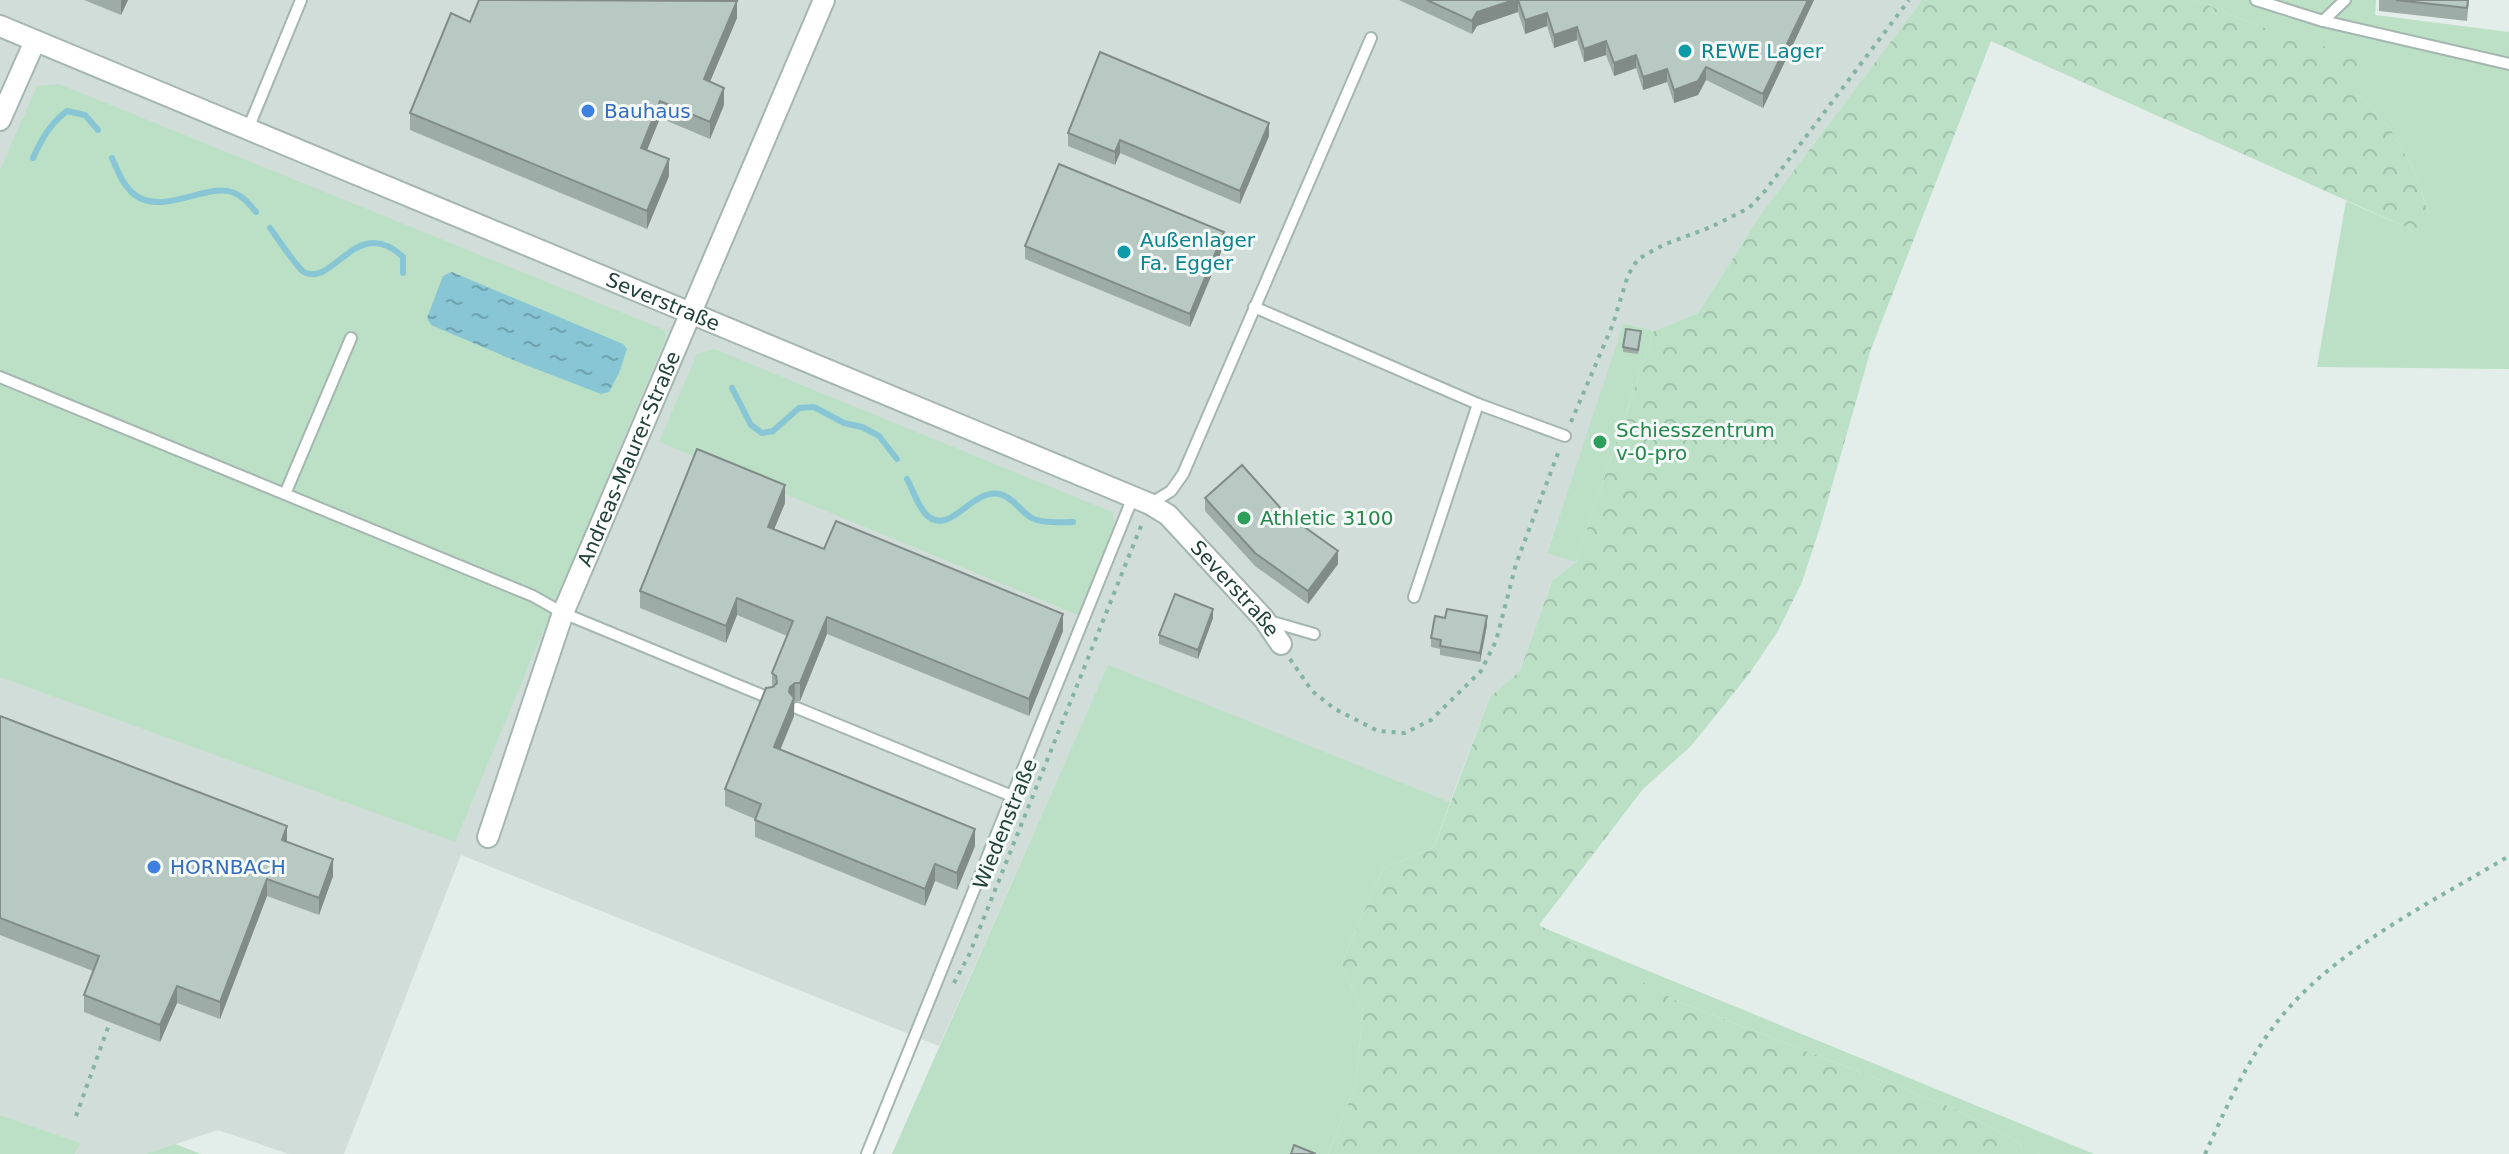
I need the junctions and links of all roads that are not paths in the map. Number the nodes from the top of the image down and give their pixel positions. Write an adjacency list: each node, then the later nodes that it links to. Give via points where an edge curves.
1 (301, 0): 11 (lane)
2 (824, 0): 13 (street, Andreas-Maurer-Straße)
3 (2256, 0): 5 (lane)
4 (2345, 0): 5 (lane)
5 (2323, 21): 9 (lane)
6 (0, 26): 8 (street, Severstraße)
7 (1371, 38): 12 (lane)
8 (35, 41): 10 (street); 11 (street, Severstraße)
9 (2509, 64)
10 (0, 120)
11 (248, 129): 13 (street, Severstraße)
12 (1254, 307): 16 (lane); 19 (lane, via 1183,474 1171,491)
13 (692, 314): 19 (street, Severstraße); 21 (street, Andreas-Maurer-Straße)
14 (351, 338): 18 (lane)
15 (0, 377): 18 (lane)
16 (1478, 404): 17 (lane); 20 (lane)
17 (1565, 436)
18 (285, 494): 21 (lane)
19 (1141, 500): 22 (street, Severstraße, via 1168,515); 27 (lane)
20 (1414, 597)
21 (563, 613): 25 (lane); 28 (street, Andreas-Maurer-Straße)
22 (1264, 619): 23 (lane); 24 (street, Severstraße)
23 (1314, 634)
24 (1281, 644)
25 (769, 698)
26 (797, 708): 27 (lane)
27 (1012, 796): 29 (lane)
28 (488, 837)
29 (867, 1154)

